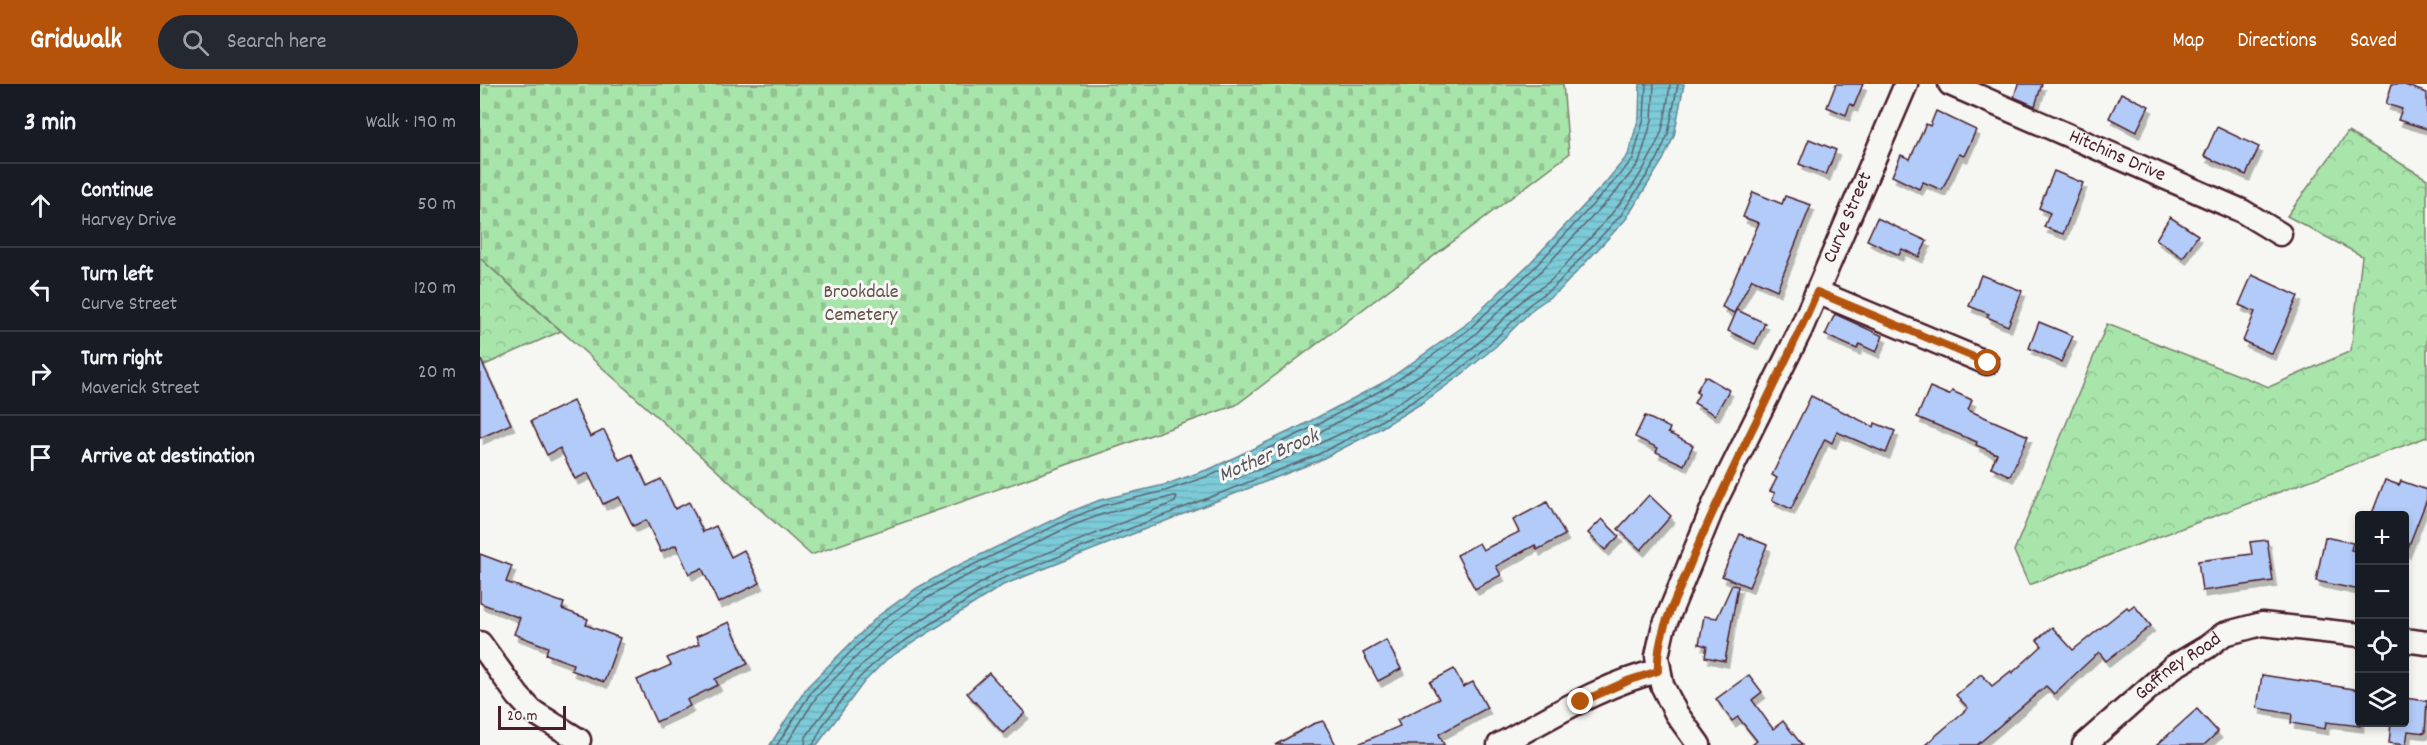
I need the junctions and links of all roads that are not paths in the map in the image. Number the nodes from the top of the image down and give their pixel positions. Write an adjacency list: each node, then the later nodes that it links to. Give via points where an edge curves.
1 (1906, 84): 4 (street, Curve Street)
2 (1950, 84): 3 (street, Hitchins Drive, via 2242,211)
3 (2280, 234)
4 (1817, 292): 5 (street); 10 (street, Curve Street, via 1715,502 1663,629)
5 (1988, 363)
6 (2355, 634): 14 (street, Gaffney Road, via 2262,624 2224,634 2173,667)
7 (2409, 641): 9 (street)
8 (480, 643): 11 (street, via 532,711)
9 (2427, 643)
10 (1658, 671): 12 (street, via 1604,691); 13 (street, Curve Street, via 1676,713)
11 (579, 740)
12 (1499, 745)
13 (1699, 745)
14 (2084, 745)

